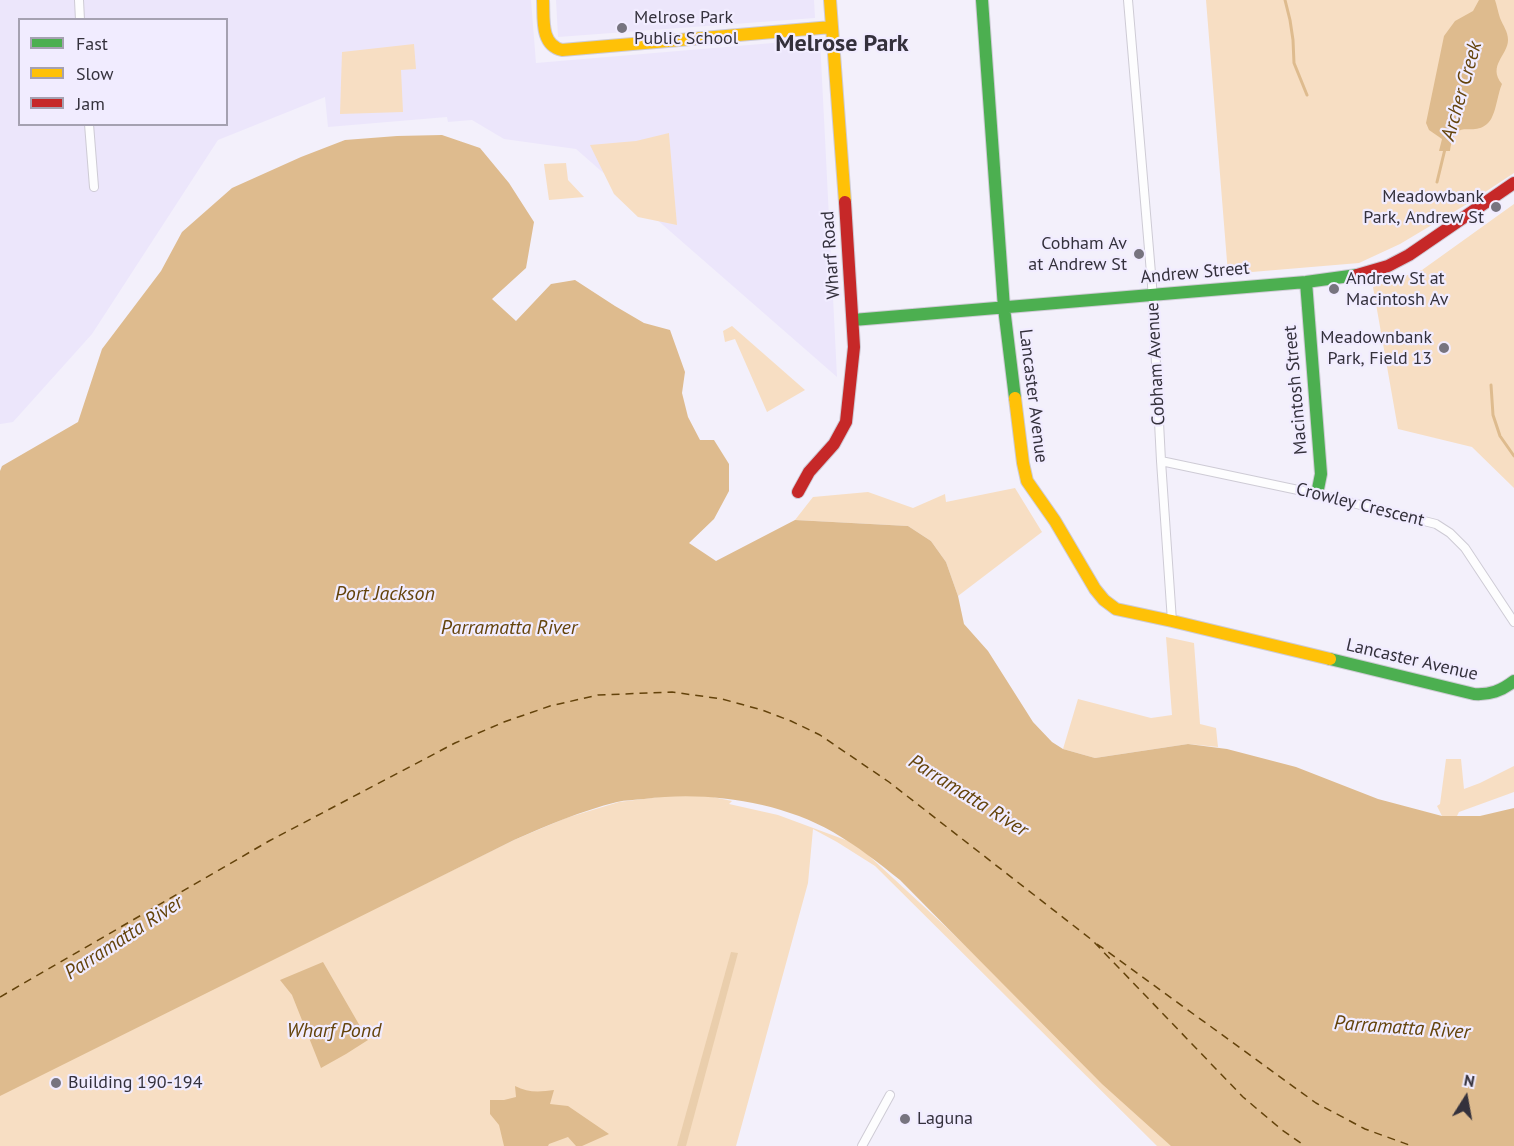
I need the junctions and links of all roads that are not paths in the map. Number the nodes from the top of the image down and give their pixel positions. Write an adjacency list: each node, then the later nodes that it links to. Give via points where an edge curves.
1 (79, 0): 6 (street)
2 (543, 0): 7 (street, via 545,36 559,50)
3 (830, 0): 7 (street, Wharf Road)
4 (982, 0): 13 (street, Lancaster Avenue)
5 (1128, 0): 12 (street, Cobham Avenue)
6 (80, 18)
7 (832, 27): 14 (street, Wharf Road)
8 (89, 126): 10 (street)
9 (1514, 183): 11 (street, Andrew Street, via 1388,266 1359,275)
10 (94, 187)
11 (1306, 282): 12 (street, Andrew Street); 17 (street, Macintosh Street, via 1321,474)
12 (1152, 295): 13 (street, Andrew Street); 15 (street, Cobham Avenue)
13 (1004, 308): 14 (street, Andrew Street); 18 (street, Lancaster Avenue, via 1027,481 1104,600 1116,609)
14 (853, 320): 16 (street, Wharf Road, via 846,422)
15 (1161, 461): 17 (street, Crowley Crescent); 18 (street, Cobham Avenue)
16 (798, 492)
17 (1317, 494): 19 (street, Crowley Crescent, via 1436,524 1450,533 1465,548)
18 (1172, 621): 20 (street, Lancaster Avenue, via 1474,694 1489,695)
19 (1514, 622)
20 (1514, 681)
21 (890, 1095): 22 (street)
22 (862, 1146)

